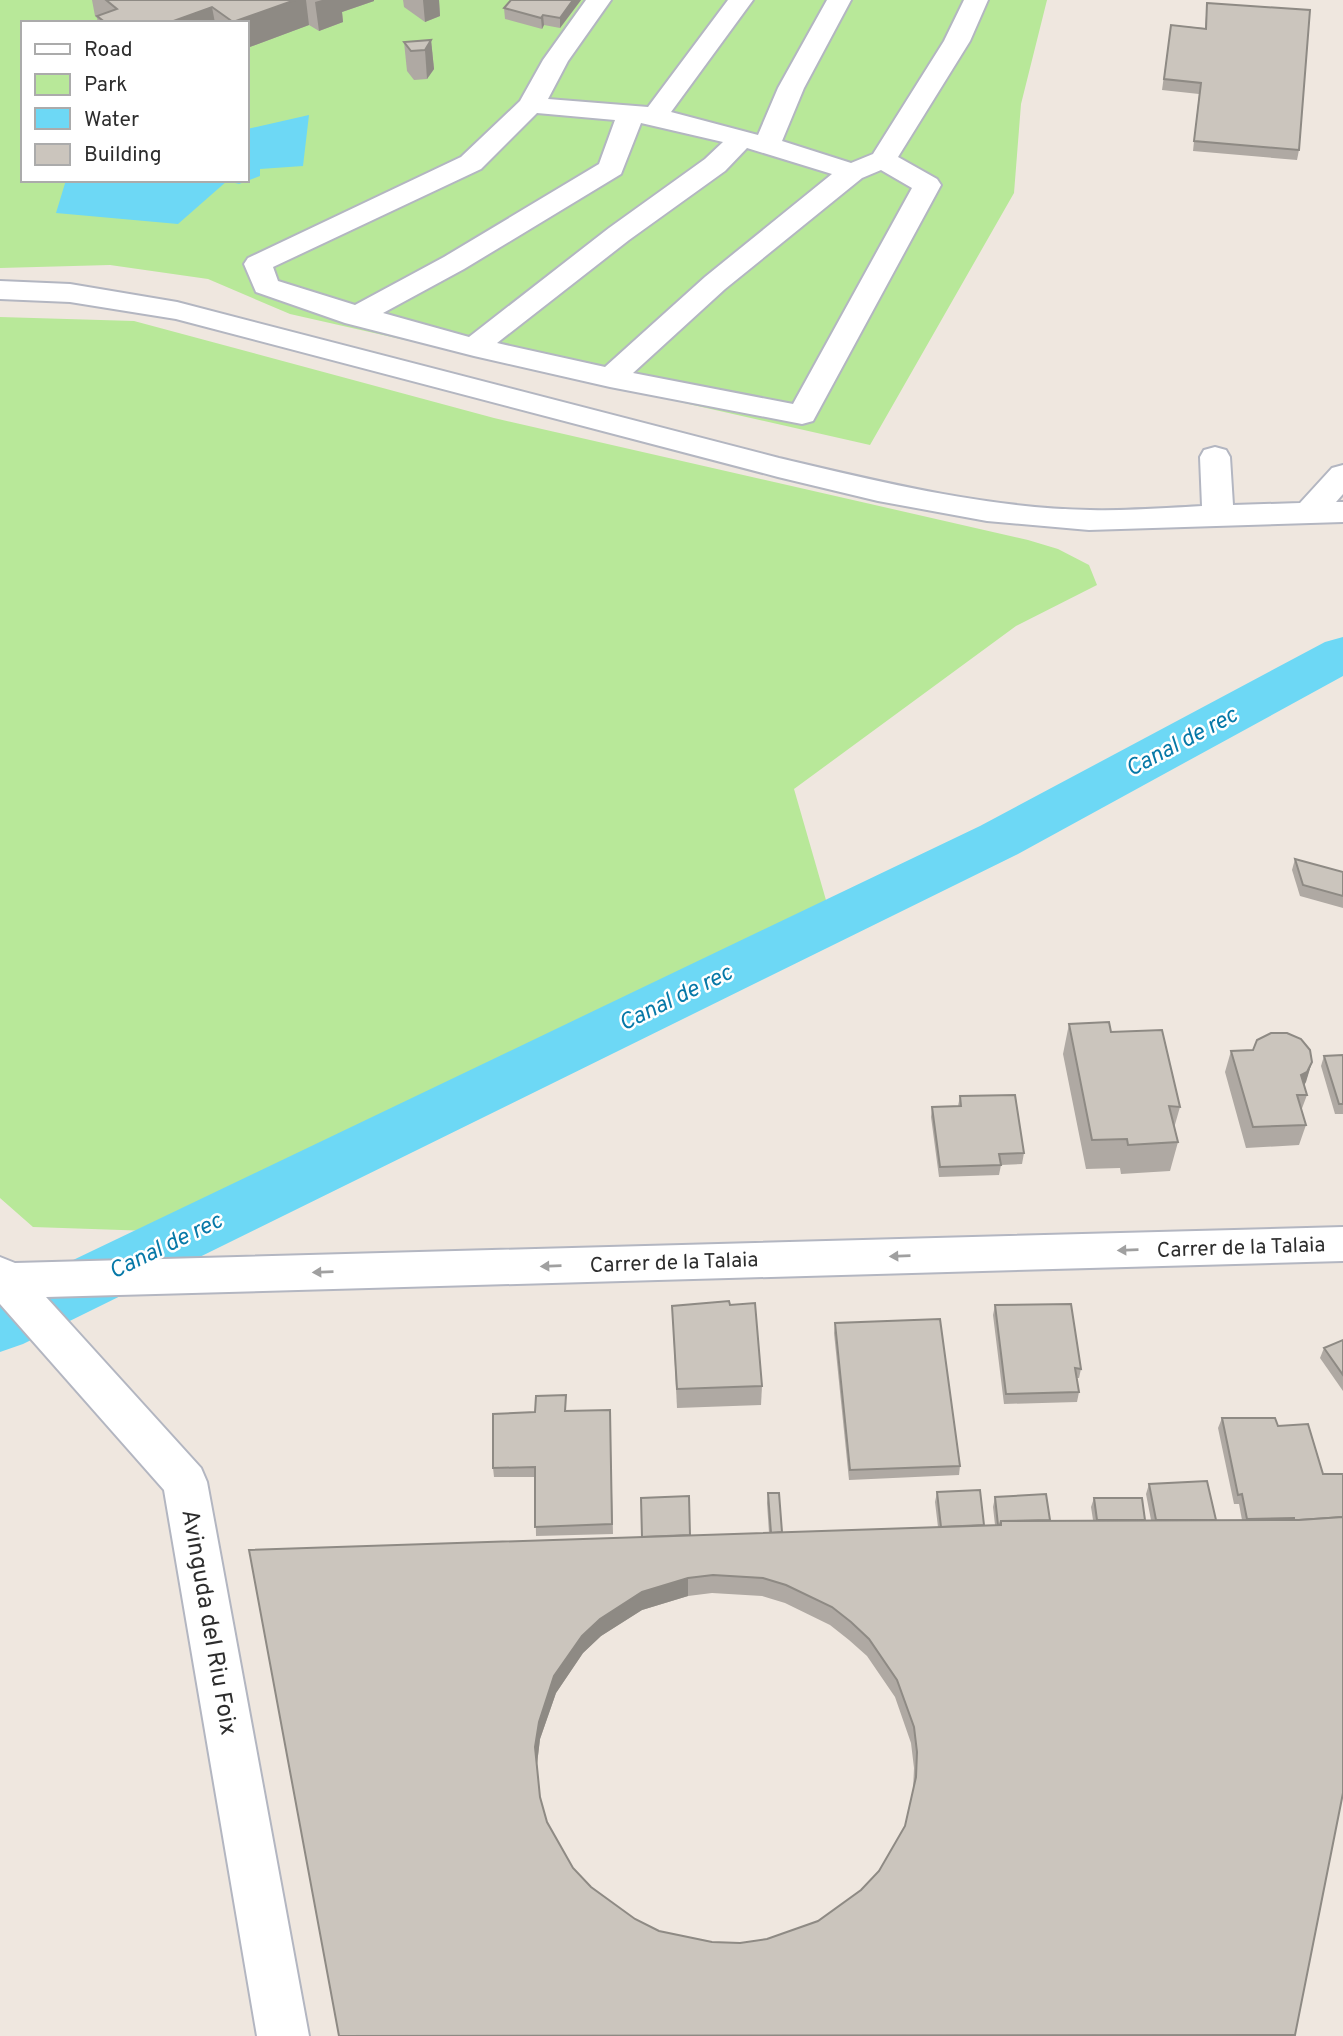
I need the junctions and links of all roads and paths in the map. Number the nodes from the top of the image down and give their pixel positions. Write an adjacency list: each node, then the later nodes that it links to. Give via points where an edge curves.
1 (599, 0): 5 (street)
2 (741, 0): 6 (street)
3 (839, 0): 7 (street, via 791,88)
4 (976, 0): 8 (street, via 957,41)
5 (531, 105): 6 (street); 11 (street, via 471,163 258,264 266,286)
6 (643, 115): 7 (street); 11 (street, via 611,168 454,264)
7 (754, 142): 9 (street); 12 (street, via 619,234)
8 (883, 160): 9 (street); 13 (street, via 927,185 803,415)
9 (852, 172): 13 (street, via 715,283)
10 (0, 290): 16 (street, via 69,293 177,311 878,491 987,511 1088,520)
11 (355, 317): 12 (street)
12 (474, 347): 13 (street)
13 (610, 378)
14 (1214, 457): 16 (street)
15 (1338, 492): 16 (street); 16 (street, via 1308,514)
16 (1217, 503)
17 (1343, 1244): 18 (street, Carrer de la Talaia, one-way to 18)
18 (3, 1278): 19 (street, Avinguda del Riu Foix, via 185,1482)
19 (283, 2036)

